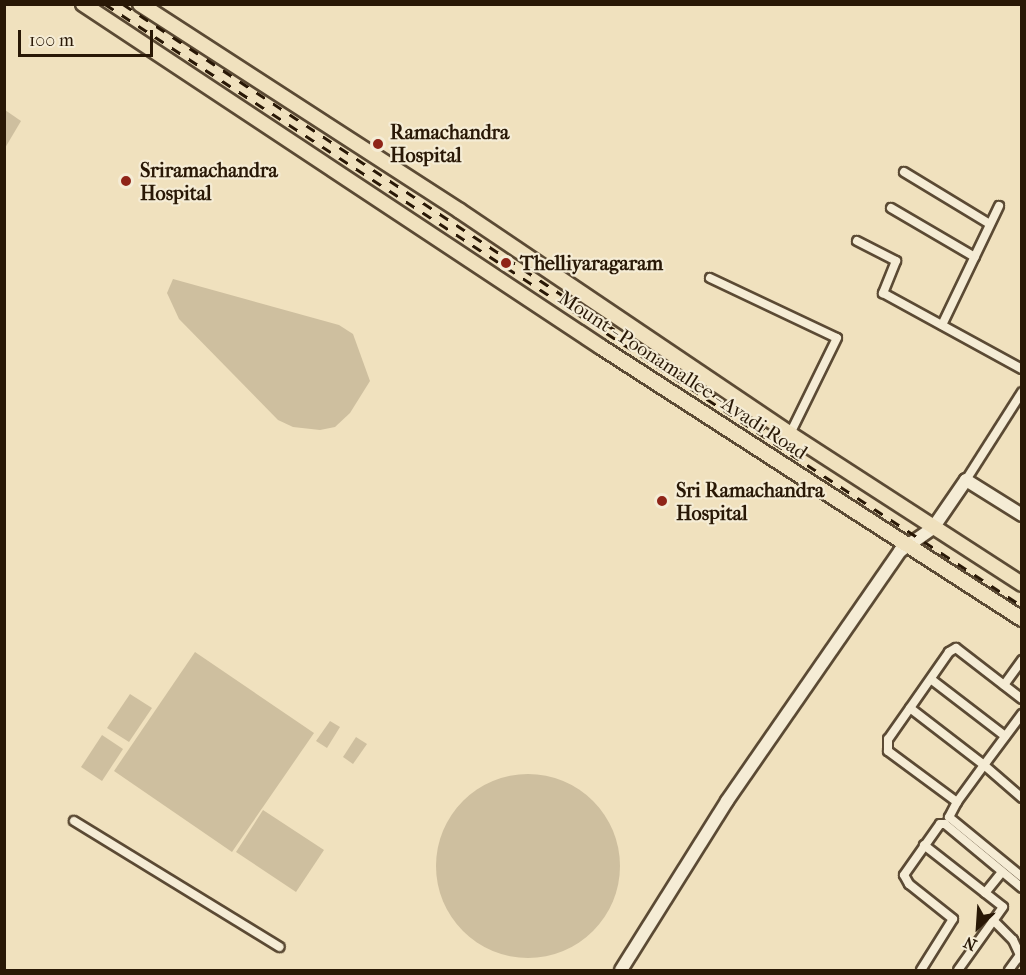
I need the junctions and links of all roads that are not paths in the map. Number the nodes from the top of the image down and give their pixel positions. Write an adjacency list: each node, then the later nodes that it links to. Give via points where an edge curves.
1 (83, 4): 17 (main road, Mount - Poonamallee - Avadi Road, via 601,347)
2 (140, 4): 13 (main road, Mount - Poonamallee - Avadi Road, via 460,211)
3 (904, 172): 6 (street)
4 (999, 206): 6 (street)
5 (891, 208): 8 (street)
6 (990, 224): 8 (street)
7 (858, 241): 10 (street, via 896,261 884,293)
8 (975, 257): 10 (street)
9 (710, 278): 13 (street, via 837,338)
10 (942, 325): 11 (street)
11 (1022, 369)
12 (1022, 392): 14 (street)
13 (790, 434): 16 (main road, Mount - Poonamallee - Avadi Road)
14 (966, 480): 15 (street); 16 (street)
15 (1022, 515)
16 (933, 528): 17 (street); 18 (main road, Mount - Poonamallee - Avadi Road)
17 (907, 543): 19 (main road, Mount - Poonamallee - Avadi Road); 39 (street, via 727,801)
18 (1022, 584)
19 (1022, 619)
20 (1022, 660): 22 (street)
21 (932, 680): 22 (street, via 949,652 956,648); 24 (street); 26 (street)
22 (1004, 685): 23 (street)
23 (1022, 699)
24 (910, 708): 27 (street); 29 (street, via 885,745)
25 (1022, 714): 26 (street)
26 (1005, 736): 27 (street)
27 (984, 765): 28 (street); 29 (street)
28 (1020, 793)
29 (957, 802): 33 (street, via 949,817)
30 (74, 820): 37 (street)
31 (924, 845): 32 (street, via 942,823); 35 (street); 40 (street, via 905,878 953,919)
32 (1002, 872): 34 (street); 35 (street)
33 (1022, 877)
34 (1022, 888)
35 (985, 893): 36 (street, via 1003,907)
36 (993, 920): 38 (street, via 1013,940); 41 (street)
37 (280, 947)
38 (1020, 957): 42 (street)
39 (621, 970)
40 (921, 970)
41 (958, 970)
42 (1009, 970)

